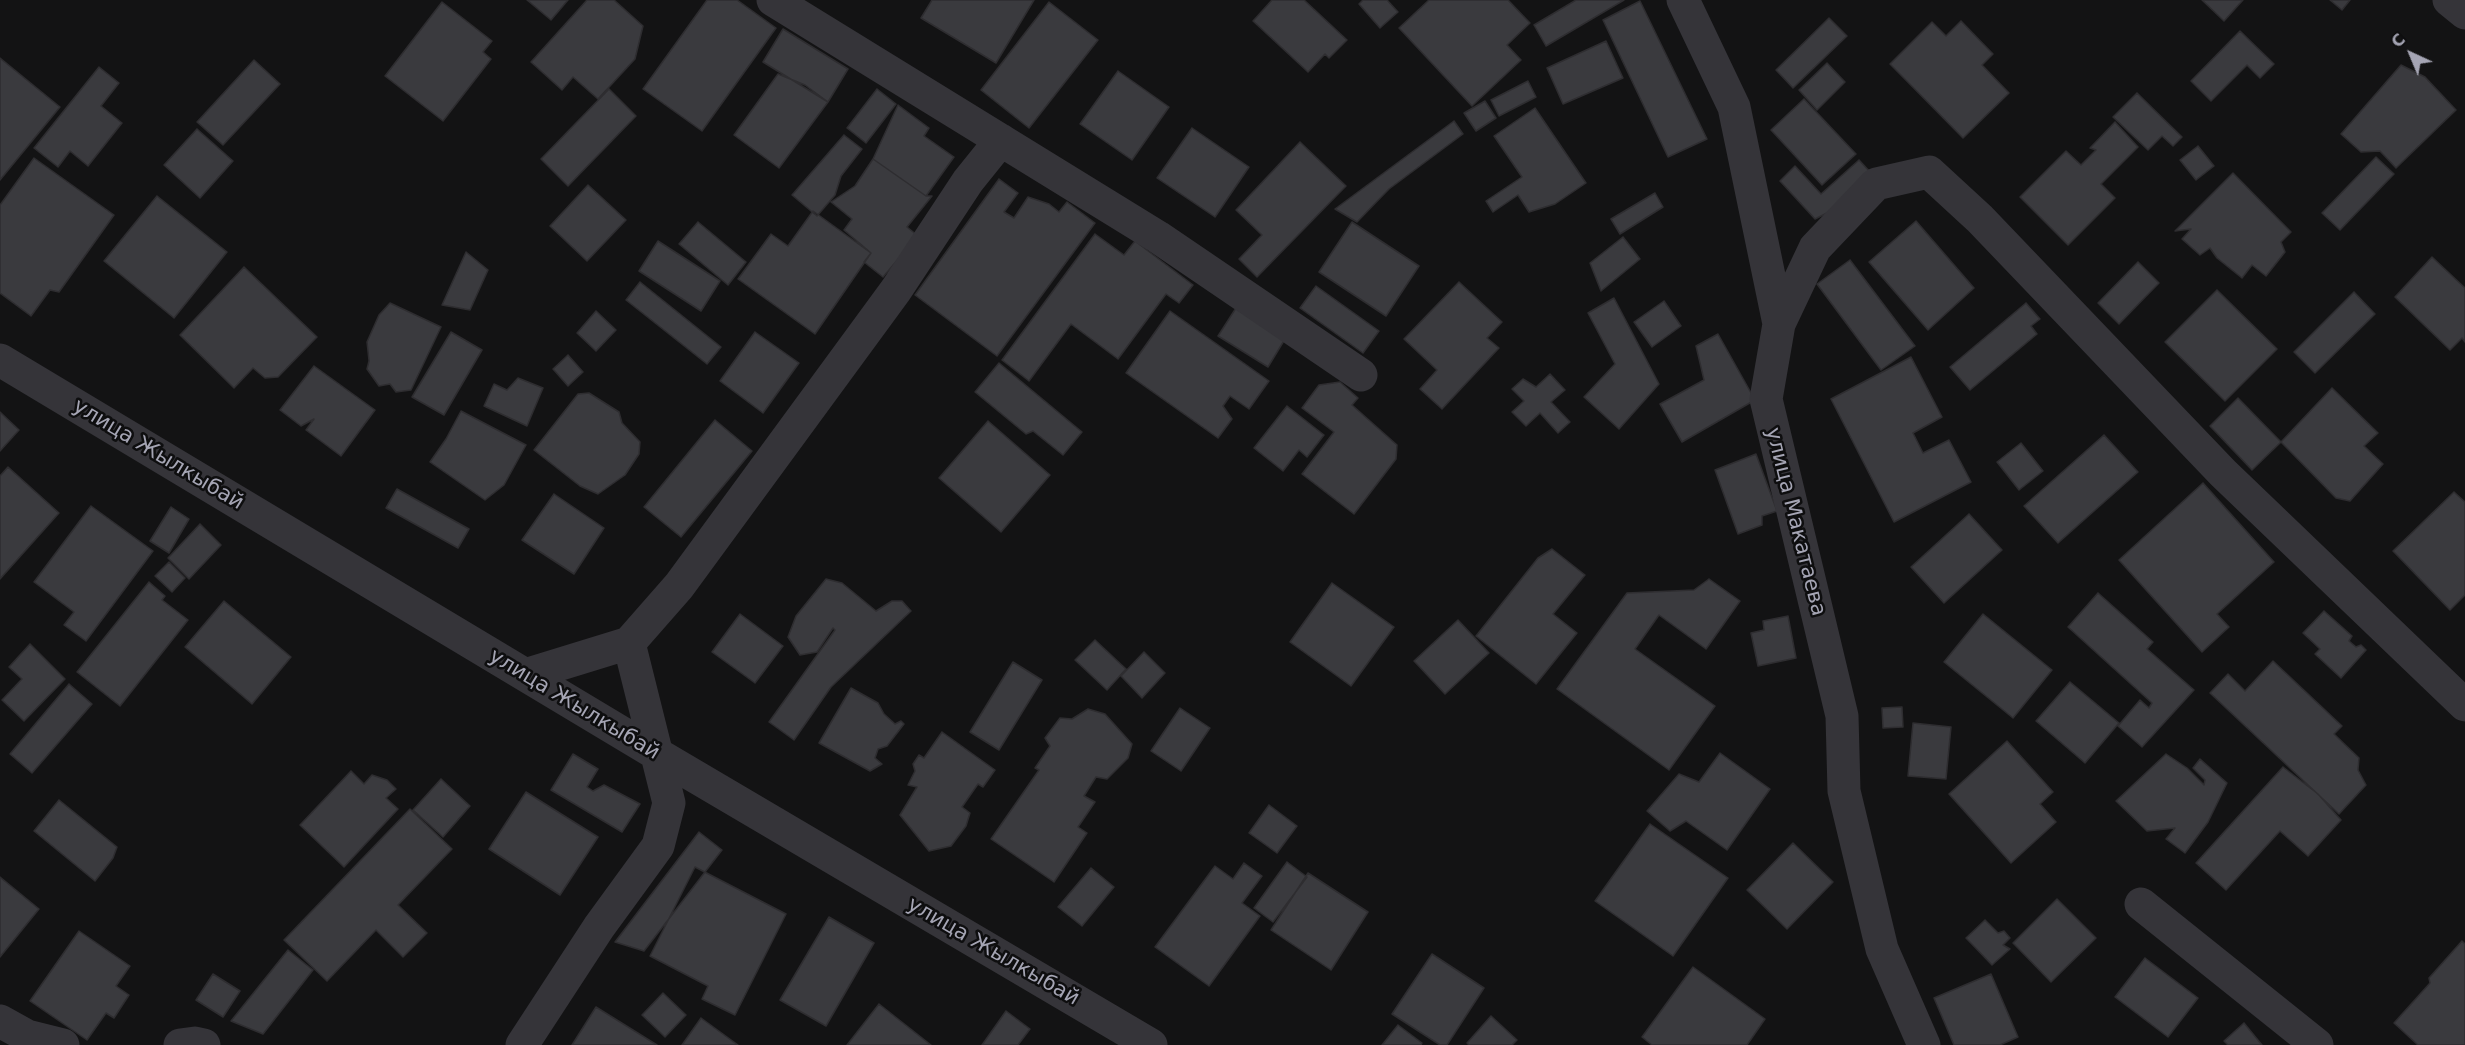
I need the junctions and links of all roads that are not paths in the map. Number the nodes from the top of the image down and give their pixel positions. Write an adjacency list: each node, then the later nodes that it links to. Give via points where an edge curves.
1 (773, 0): 5 (street)
2 (1683, 0): 6 (street, улица Макатаева, via 1734,107)
3 (2449, 0): 4 (street)
4 (2465, 14)
5 (1001, 140): 8 (street, via 1158,237); 9 (street, via 679,586)
6 (1779, 324): 11 (street, via 1815,248 1876,184 1929,172 1980,219 2223,473); 20 (street, улица Макатаева, via 1766,399 1842,716 1844,791 1882,949)
7 (0, 360): 10 (street, улица Жылкыбай)
8 (1361, 375)
9 (629, 643): 10 (street); 12 (street)
10 (525, 675): 12 (street, улица Жылкыбай)
11 (2465, 705)
12 (657, 754): 18 (street, via 669,803 658,846 599,927); 19 (street, улица Жылкыбай)
13 (2141, 904): 21 (street)
14 (0, 1021): 15 (street, via 27,1036)
15 (63, 1045)
16 (180, 1045): 17 (street)
17 (204, 1045)
18 (522, 1045)
19 (1151, 1045)
20 (1924, 1045)
21 (2317, 1045)

